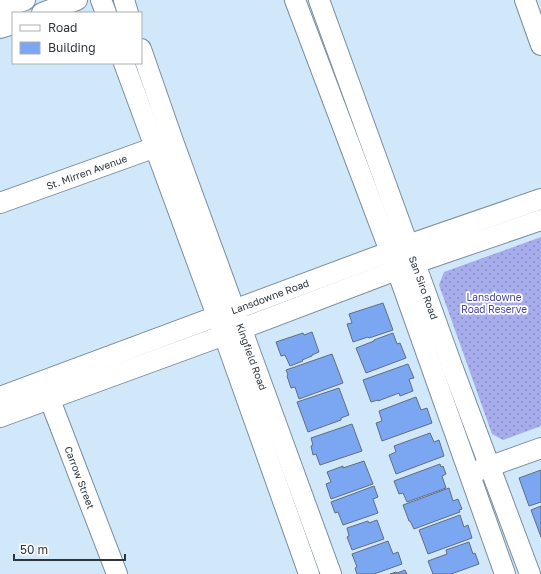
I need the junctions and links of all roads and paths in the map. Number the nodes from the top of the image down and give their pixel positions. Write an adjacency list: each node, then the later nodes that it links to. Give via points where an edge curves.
1 (25, 0): 8 (street)
2 (77, 0): 9 (street)
3 (101, 0): 10 (street)
4 (124, 0): 11 (street)
5 (295, 0): 22 (street, San Siro Road)
6 (319, 0): 21 (street, San Siro Road)
7 (525, 0): 14 (street)
8 (0, 9)
9 (45, 12)
10 (106, 12)
11 (128, 12)
12 (12, 24): 13 (street)
13 (0, 28)
14 (541, 45)
15 (142, 53): 17 (street, Kingfield Road)
16 (124, 64): 17 (street, Kingfield Road)
17 (164, 144): 19 (street, St. Mirren Avenue); 25 (street, Kingfield Road)
18 (541, 199): 21 (street, Lansdowne Road)
19 (0, 204)
20 (541, 220): 23 (street, Lansdowne Road)
21 (408, 245): 22 (street, Lansdowne Road); 23 (street, San Siro Road)
22 (390, 252): 24 (street, San Siro Road); 25 (street, Lansdowne Road)
23 (416, 263): 24 (street, Lansdowne Road); 31 (street, San Siro Road)
24 (397, 270): 26 (street, Lansdowne Road); 32 (street, San Siro Road)
25 (225, 313): 26 (street, Kingfield Road); 27 (street, Lansdowne Road)
26 (232, 332): 27 (street, Lansdowne Road); 34 (street, Kingfield Road); 35 (street, Kingfield Road)
27 (46, 390): 28 (street, Lansdowne Road); 29 (street, Lansdowne Road); 33 (street, Carrow Street)
28 (0, 397)
29 (0, 416)
30 (541, 448): 31 (street)
31 (489, 466): 32 (street); 37 (street, San Siro Road)
32 (470, 474): 36 (street, San Siro Road)
33 (117, 574)
34 (309, 574)
35 (331, 574)
36 (506, 574)
37 (530, 574)

